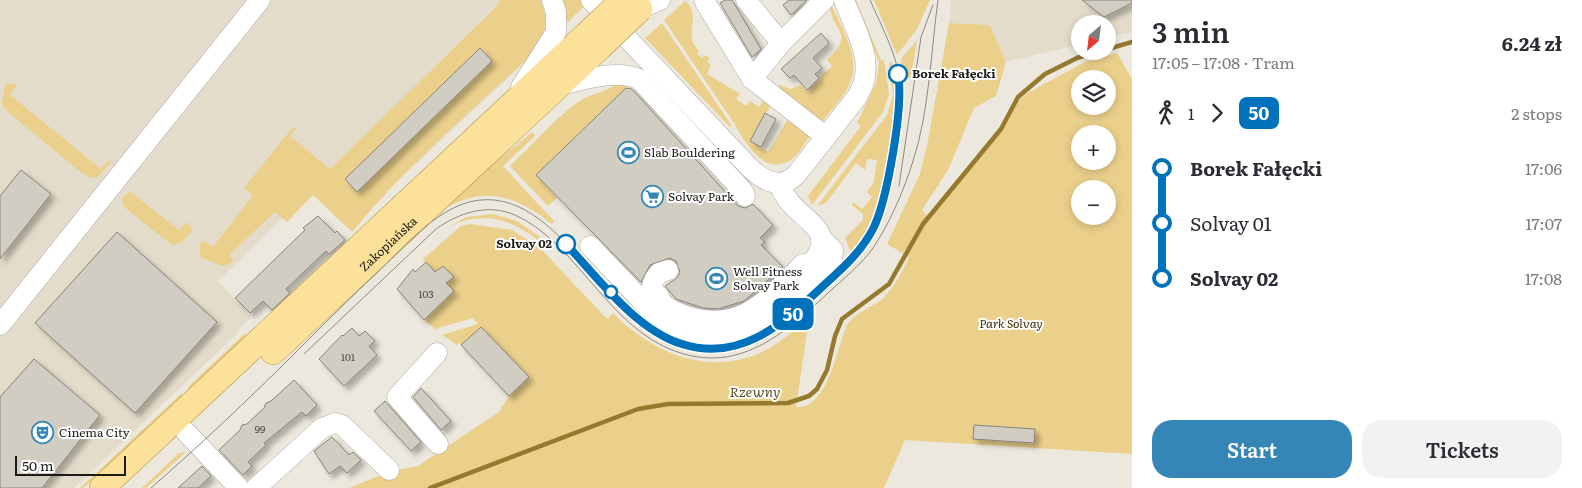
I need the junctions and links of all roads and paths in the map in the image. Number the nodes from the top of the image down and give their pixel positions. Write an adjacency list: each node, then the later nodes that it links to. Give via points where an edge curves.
1 (260, 0): 20 (street)
2 (552, 0): 13 (street, via 556,32)
3 (591, 0): 15 (street, via 749,167 762,179)
4 (746, 0): 10 (street)
5 (824, 0): 10 (street)
6 (844, 0): 14 (street, via 867,71 861,90)
7 (705, 1): 11 (street)
8 (643, 2): 9 (main road, Zakopiańska, bridge)
9 (594, 40): 12 (main road, Zakopiańska); 13 (main road, Zakopiańska)
10 (782, 43): 11 (street)
11 (752, 79): 14 (street)
12 (559, 85): 16 (street, via 618,74 638,79); 22 (main road, Zakopiańska)
13 (506, 108): 25 (main road, Zakopiańska)
14 (826, 137): 15 (street, via 796,175)
15 (780, 183): 18 (street, via 786,198 815,226)
16 (745, 196)
17 (590, 246): 18 (street, via 663,323 690,335 713,339 751,330 767,323 786,308 832,262 833,250)
18 (815, 255): 19 (street, via 757,316 734,325 699,327 672,319 654,305)
19 (655, 296)
20 (0, 325)
21 (437, 353): 23 (street, via 397,397)
22 (186, 432): 26 (main road, Zakopiańska); 27 (street)
23 (438, 444)
24 (389, 470): 28 (street, via 342,425 335,423 322,428)
25 (102, 488)
26 (127, 488)
27 (238, 488)
28 (256, 488)

